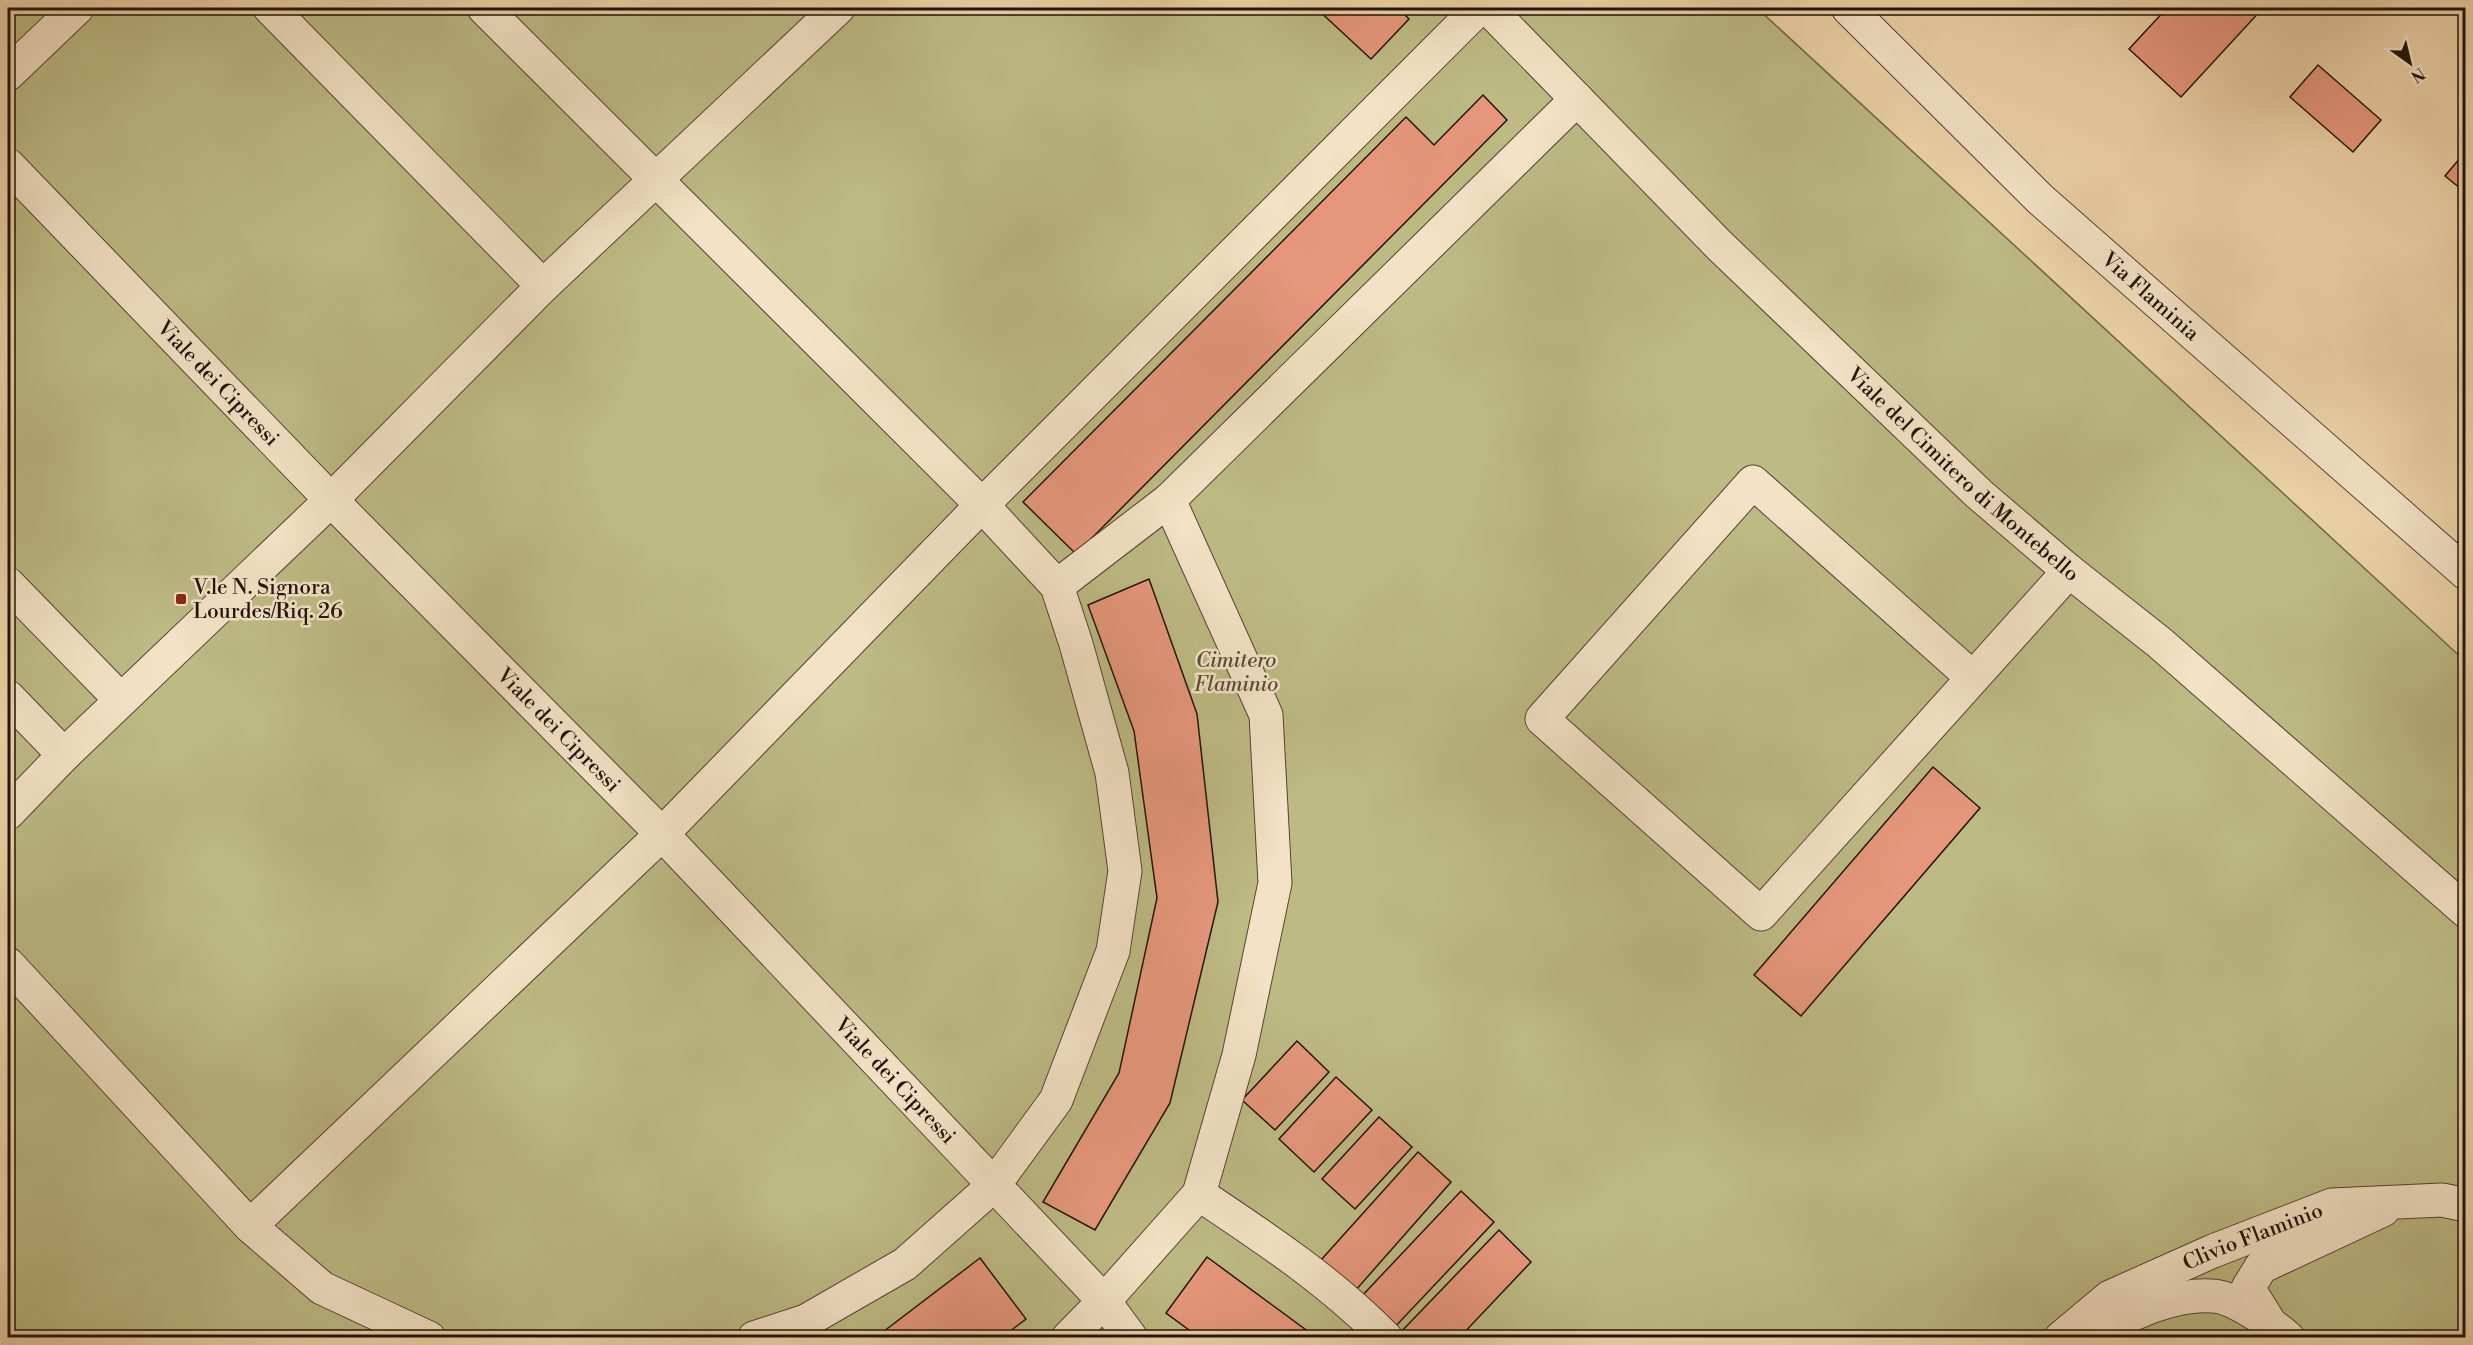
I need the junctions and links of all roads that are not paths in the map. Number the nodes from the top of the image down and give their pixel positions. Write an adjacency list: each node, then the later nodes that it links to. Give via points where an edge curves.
1 (77, 8): 8 (street)
2 (270, 8): 12 (street)
3 (484, 8): 11 (street)
4 (838, 8): 11 (street)
5 (1479, 8): 15 (street)
6 (1488, 8): 9 (street, Viale del Cimitero di Montebello)
7 (1848, 8): 17 (street, Via Flaminia, via 2040,199)
8 (8, 74)
9 (1577, 99): 14 (street); 16 (street, Viale del Cimitero di Montebello, via 1719,245 1979,494)
10 (8, 165): 13 (street, Viale dei Cipressi)
11 (656, 180): 12 (street); 15 (street)
12 (543, 286): 13 (street)
13 (331, 500): 22 (street); 25 (street, Viale dei Cipressi)
14 (1169, 500): 19 (street); 29 (street, via 1266,715 1275,883 1239,1055)
15 (982, 505): 19 (street); 25 (street)
16 (2069, 571): 20 (street); 26 (street, Viale del Cimitero di Montebello, via 2160,643)
17 (2466, 573)
18 (8, 584): 22 (street)
19 (1057, 586): 28 (street, via 1113,773 1125,871 1113,951 1056,1100)
20 (1973, 678): 20 (street, via 1753,482 1542,719 1761,914)
21 (8, 697): 23 (street)
22 (121, 700): 23 (street)
23 (64, 755): 24 (street)
24 (8, 813)
25 (662, 834): 28 (street, Viale dei Cipressi); 32 (street)
26 (2466, 911)
27 (8, 964): 32 (street)
28 (994, 1185): 33 (street, Viale dei Cipressi); 36 (street, via 905,1264 806,1321)
29 (1199, 1194): 33 (street); 40 (street, via 1286,1252)
30 (2401, 1201): 31 (street, Clivio Flaminio, via 2442,1200); 34 (street, via 2261,1267 2248,1288); 41 (street, Clivio Flaminio, via 2332,1205 2213,1251 2110,1297)
31 (2466, 1205)
32 (250, 1226): 35 (street, via 322,1288)
33 (1104, 1301): 37 (street); 38 (street); 39 (street)
34 (2278, 1329): 42 (street, via 2214,1295 2166,1302)
35 (429, 1338)
36 (754, 1338)
37 (1068, 1338)
38 (1131, 1338)
39 (1155, 1338)
40 (1386, 1338)
41 (2061, 1338)
42 (2082, 1338)

